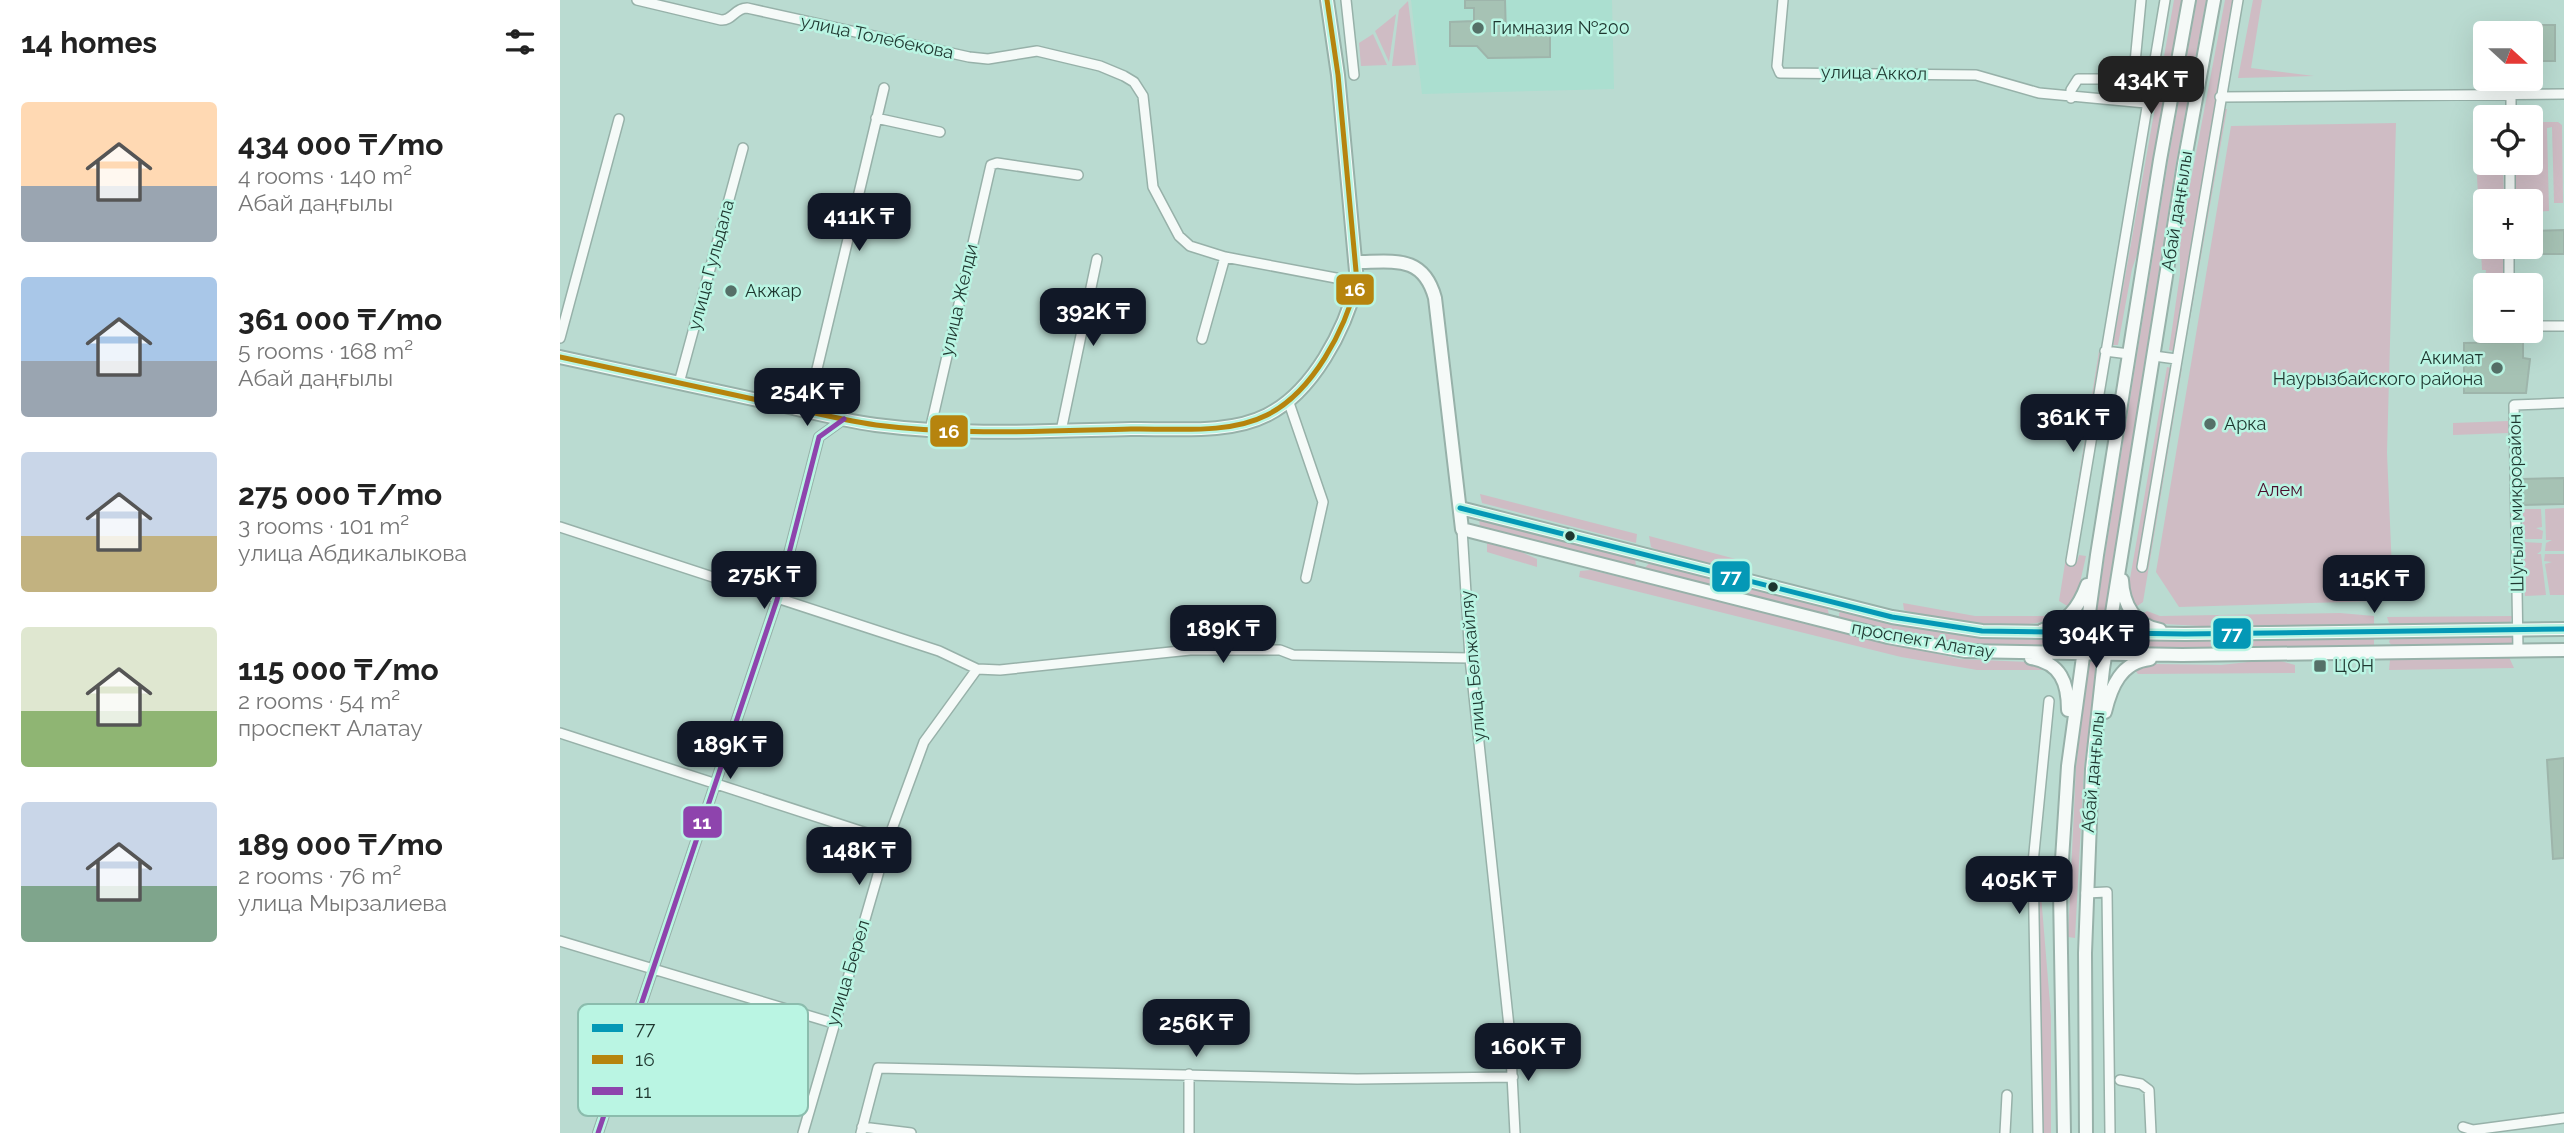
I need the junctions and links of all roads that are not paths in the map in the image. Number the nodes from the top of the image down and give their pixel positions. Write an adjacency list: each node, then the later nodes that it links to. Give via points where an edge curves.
1 (637, 0): 10 (street)
2 (1327, 0): 26 (main road)
3 (1346, 0): 11 (street)
4 (1783, 0): 16 (street, улица Аккол, via 1780,72 1976,75 2014,88)
5 (2141, 0): 16 (street, via 2134,74 2125,79 2083,77 2074,83)
6 (2165, 0): 17 (street)
7 (2189, 0): 33 (main road)
8 (2214, 0): 35 (main road, Абай даңғылы)
9 (2238, 0): 15 (street)
10 (664, 3): 24 (street, улица Толебекова, via 721,20 747,8 970,57 988,59 1037,51 1100,66 1134,82 1143,96 1153,187 1179,236 1190,246)
11 (1354, 75)
12 (884, 88): 19 (street)
13 (2511, 94): 14 (street); 15 (street); 18 (street)
14 (2564, 94)
15 (2220, 97): 36 (street)
16 (2071, 98): 17 (street, улица Аккол)
17 (2146, 103): 32 (street)
18 (2511, 105)
19 (876, 118): 21 (street); 40 (street)
20 (620, 119): 30 (street)
21 (940, 132)
22 (743, 148): 37 (street, улица Гульдала)
23 (1078, 175): 42 (street, улица Желди, via 997,163 988,170)
24 (1225, 257): 27 (street); 31 (street)
25 (1097, 259): 43 (street)
26 (1355, 262): 27 (main road); 44 (main road, улица Белжайляу, via 1404,262 1430,279)
27 (1357, 282): 38 (main road, via 1330,348)
28 (2543, 326): 29 (street)
29 (2564, 326)
30 (560, 338)
31 (1202, 339)
32 (2105, 351): 33 (street); 50 (street)
33 (2129, 354): 48 (main road)
34 (560, 356): 37 (main road)
35 (2154, 356): 36 (street); 49 (main road, Абай даңғылы)
36 (2176, 359): 51 (street)
37 (679, 383): 40 (main road)
38 (1288, 400): 43 (main road, via 1267,415 1241,424); 53 (street, via 1323,502)
39 (2564, 403): 58 (street, Шугыла микрорайон, via 2514,405)
40 (807, 411): 41 (main road)
41 (844, 419): 42 (main road); 54 (street, via 819,437)
42 (930, 430): 43 (main road)
43 (1060, 431)
44 (1460, 508): 46 (main road, улица Белжайляу); 47 (main road, проспект Алатау)
45 (560, 527): 54 (street)
46 (1462, 529): 52 (main road, проспект Алатау); 69 (street, улица Белжайляу)
47 (1642, 555): 52 (main road); 55 (main road, проспект Алатау)
48 (2097, 555): 59 (main road, via 2083,595 2066,619 2044,630); 60 (main road)
49 (2122, 558): 61 (main road, Абай даңғылы); 62 (main road, via 2123,590 2132,614 2152,629)
50 (2071, 561)
51 (2142, 567)
52 (1640, 574): 56 (main road, проспект Алатау)
53 (1306, 578)
54 (777, 600): 70 (street, via 939,651); 75 (street)
55 (1834, 602): 56 (main road); 59 (main road, проспект Алатау, via 1941,626)
56 (1832, 623): 65 (main road, проспект Алатау, via 1939,646)
57 (2564, 629): 58 (main road, проспект Алатау)
58 (2518, 630): 62 (main road, проспект Алатау); 64 (street, Шугыла микрорайон)
59 (2010, 633): 60 (main road, проспект Алатау)
60 (2085, 634): 61 (main road, проспект Алатау); 66 (main road)
61 (2109, 634): 62 (main road, проспект Алатау); 67 (main road, Абай даңғылы)
62 (2185, 634)
63 (2564, 650): 64 (main road, проспект Алатау)
64 (2518, 651): 68 (main road, проспект Алатау)
65 (2010, 654): 66 (main road, проспект Алатау); 73 (main road, via 2049,664 2064,679)
66 (2082, 654): 67 (main road, проспект Алатау); 73 (main road)
67 (2106, 654): 68 (main road, проспект Алатау); 74 (main road, Абай даңғылы)
68 (2182, 655): 74 (main road, via 2145,659 2114,682)
69 (1470, 658): 70 (street, via 1190,650); 87 (street, улица Белжайляу)
70 (977, 669): 76 (street, улица Берел, via 924,743)
71 (2049, 701): 102 (street, via 2033,863)
72 (560, 733): 75 (street)
73 (2068, 766): 80 (main road)
74 (2092, 769): 77 (main road, Абай даңғылы)
75 (713, 784): 76 (street); 81 (street)
76 (888, 840): 85 (street, улица Берел)
77 (2086, 893): 79 (main road, Абай даңғылы); 105 (street, via 2108,892)
78 (560, 941): 81 (street)
79 (2085, 953): 80 (main road); 104 (main road, Абай даңғылы)
80 (2061, 954): 103 (main road)
81 (651, 970): 82 (street); 83 (street)
82 (640, 1004)
83 (767, 1004)
84 (808, 1016): 85 (street)
85 (832, 1023): 90 (street, улица Берел)
86 (1189, 1074): 87 (street); 95 (street, via 878,1068); 99 (street)
87 (1513, 1077): 100 (street, улица Белжайляу)
88 (2120, 1080): 106 (street, via 2149,1090)
89 (2007, 1095): 101 (street)
90 (808, 1114)
91 (604, 1116): 96 (street)
92 (807, 1116): 97 (street, улица Берел)
93 (2564, 1118): 94 (street, via 2473,1130)
94 (2463, 1127)
95 (862, 1130): 98 (street)
96 (598, 1133)
97 (803, 1133)
98 (911, 1133)
99 (1189, 1133)
100 (1515, 1133)
101 (2005, 1133)
102 (2038, 1133)
103 (2064, 1133)
104 (2086, 1133)
105 (2110, 1133)
106 (2151, 1133)

